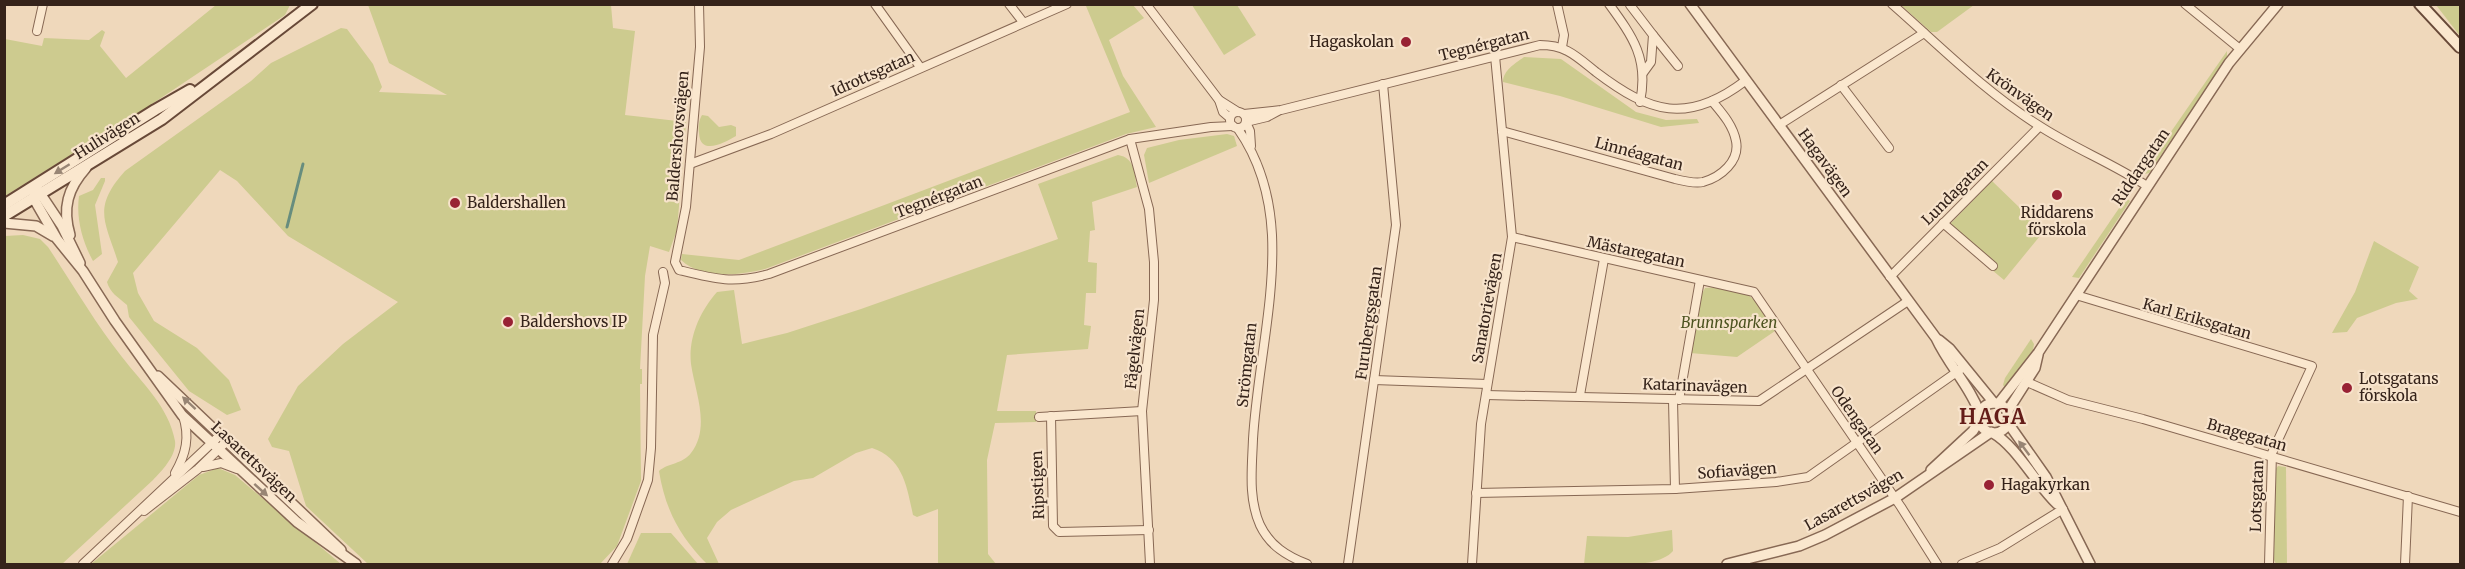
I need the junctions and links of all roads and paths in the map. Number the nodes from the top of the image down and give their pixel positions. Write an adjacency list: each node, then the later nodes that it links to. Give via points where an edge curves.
1 (43, 4): 17 (street)
2 (312, 4): 27 (main road, Hulivägen)
3 (699, 4): 42 (street, Baldershovsvägen, via 700,46)
4 (875, 4): 25 (street)
5 (1009, 4): 16 (street)
6 (1067, 4): 16 (street, Idrottsgatan)
7 (1146, 4): 31 (street, Strömgatan)
8 (1557, 4): 20 (street, via 1564,35)
9 (1609, 4): 26 (street, via 1636,44)
10 (1690, 4): 28 (street, Hagavägen)
11 (1892, 4): 18 (street, Krönvägen)
12 (2186, 4): 22 (street)
13 (2278, 4): 22 (street, Riddargatan)
14 (2420, 4): 21 (main road)
15 (1630, 5): 19 (street)
16 (1023, 22): 25 (street, Idrottsgatan)
17 (37, 31)
18 (1924, 33): 30 (street); 37 (street, Krönvägen, via 1971,77)
19 (1653, 34): 24 (street); 26 (street, via 1651,62)
20 (1562, 46): 23 (street, Tegnérgatan, via 1530,46); 33 (street)
21 (2460, 47)
22 (2240, 49): 44 (street, Riddargatan)
23 (1495, 56): 29 (street, Tegnérgatan); 38 (street, Sanatorievägen)
24 (1677, 66)
25 (920, 67): 42 (street, Idrottsgatan, via 771,134)
26 (1643, 73): 33 (street)
27 (220, 74): 43 (main road, Hulivägen, via 162,119); 45 (main road, Hulivägen, one-way to 45, via 155,110)
28 (1745, 81): 32 (street); 36 (street, Hagavägen)
29 (1383, 84): 34 (street, Tegnérgatan, via 1267,117); 68 (street, Furubergsgatan, via 1396,225)
30 (1841, 85): 36 (street); 41 (street)
31 (1219, 100): 34 (street, Strömgatan); 35 (street, Strömgatan)
32 (1712, 101): 33 (street, via 1673,110); 38 (street, Linnéagatan, via 1731,127 1737,144 1733,162 1702,182 1675,179)
33 (1640, 102)
34 (1243, 116): 35 (street); 35 (street); 40 (street, Strömgatan)
35 (1234, 124): 39 (street, Tegnérgatan); 40 (street, Strömgatan)
36 (1779, 125): 58 (street, Hagavägen)
37 (2039, 127): 44 (street, Krönvägen); 49 (street, Lundagatan)
38 (1502, 131): 50 (street, Sanatorievägen)
39 (1130, 140): 55 (street, Tegnérgatan, via 769,274 724,281); 75 (street, Fågelvägen, via 1149,209 1154,262 1154,300)
40 (1251, 146): 105 (street, Strömgatan, via 1264,185 1272,236 1251,482 1260,525 1274,546)
41 (1888, 148)
42 (690, 164): 55 (street, Baldershovsvägen)
43 (87, 166): 45 (main road, Hulivägen); 52 (street, via 68,192 67,225)
44 (2147, 186): 61 (street, Riddargatan)
45 (36, 193): 46 (main road, Hulivägen); 47 (main road, Hulivägen); 51 (street, Lasarettsvägen); 52 (street, Lasarettsvägen)
46 (4, 206)
47 (4, 216)
48 (4, 223): 51 (street, via 36,226)
49 (1943, 223): 54 (street); 58 (street, Lundagatan)
50 (1512, 237): 53 (street, Mästaregatan); 70 (street, Sanatorievägen)
51 (57, 239): 56 (street, Lasarettsvägen)
52 (74, 248): 56 (street, Lasarettsvägen)
53 (1604, 259): 59 (street, Mästaregatan); 72 (street)
54 (1993, 266)
55 (677, 268)
56 (83, 271): 65 (street, Lasarettsvägen)
57 (663, 272): 103 (street, via 665,283 653,335 648,480 627,539)
58 (1890, 278): 62 (street, Hagavägen)
59 (1700, 280): 60 (street, Mästaregatan); 73 (street)
60 (1754, 292): 67 (street, Odengatan)
61 (2076, 295): 63 (street, Riddargatan); 64 (street, Karl Eriksgatan)
62 (1908, 301): 66 (street, Hagavägen, via 1936,338 1950,349); 67 (street, Katarinavägen)
63 (2038, 353): 69 (street, Riddargatan); 74 (street, Riddargatan)
64 (2312, 366): 87 (street, Lotsgatan)
65 (151, 370): 77 (street, Lasarettsvägen); 83 (street, Lasarettsvägen, one-way to 65)
66 (1961, 370): 74 (street, Hagavägen); 80 (street, Hagavägen); 85 (street, Sofiavägen)
67 (1807, 371): 73 (street, Katarinavägen, via 1759,401); 85 (street, Odengatan)
68 (1374, 380): 70 (street); 106 (street, Furubergsgatan)
69 (2027, 382): 76 (street, Riddargatan); 87 (street, Bragegatan, via 2068,400)
70 (1487, 384): 71 (street, Sanatorievägen)
71 (1486, 394): 72 (street, Katarinavägen); 93 (street, Sanatorievägen)
72 (1580, 395): 73 (street, Katarinavägen)
73 (1676, 400): 92 (street)
74 (1996, 404): 76 (street); 80 (street, via 1985,407)
75 (1142, 411): 79 (street); 98 (street, Fågelvägen)
76 (2007, 412): 81 (street)
77 (182, 415): 84 (street, Lasarettsvägen); 91 (street, via 186,453)
78 (1039, 417): 79 (street)
79 (1051, 417): 98 (street, Ripstigen, via 1053,526 1059,532)
80 (1980, 417): 82 (street, via 1983,428); 90 (street, Lasarettsvägen, via 1973,431)
81 (2008, 423): 82 (street); 96 (street, one-way to 81)
82 (1992, 433): 90 (street, Lasarettsvägen); 96 (street, via 2006,442 2039,486)
83 (225, 437): 84 (street); 86 (street); 101 (street, Lasarettsvägen)
84 (212, 442): 86 (street, Lasarettsvägen); 91 (street)
85 (1857, 443): 92 (street, Sofiavägen, via 1808,477); 95 (street, Odengatan)
86 (219, 450): 88 (street); 89 (street, Lasarettsvägen)
87 (2272, 456): 94 (street, Bragegatan); 112 (street, Lotsgatan)
88 (198, 469): 89 (street, via 221,464); 99 (street)
89 (240, 470): 101 (street, Lasarettsvägen, one-way to 101, via 297,522)
90 (1924, 477): 95 (street, Lasarettsvägen)
91 (170, 482): 99 (street)
92 (1675, 489): 93 (street, Sofiavägen)
93 (1476, 493): 107 (street, Sanatorievägen)
94 (2408, 496): 97 (street, Bragegatan); 113 (street)
95 (1895, 498): 100 (street, Lasarettsvägen, via 1826,535); 109 (street, Odengatan)
96 (2063, 509): 110 (street, via 2000,548); 111 (street)
97 (2460, 512)
98 (1149, 530): 104 (street, Fågelvägen)
99 (112, 536): 102 (street)
100 (1760, 561): 108 (street, Lasarettsvägen)
101 (354, 563)
102 (83, 564)
103 (612, 564)
104 (1150, 564)
105 (1307, 564)
106 (1348, 564)
107 (1472, 564)
108 (1727, 564)
109 (1937, 564)
110 (1962, 564)
111 (2090, 564)
112 (2269, 564)
113 (2405, 564)

